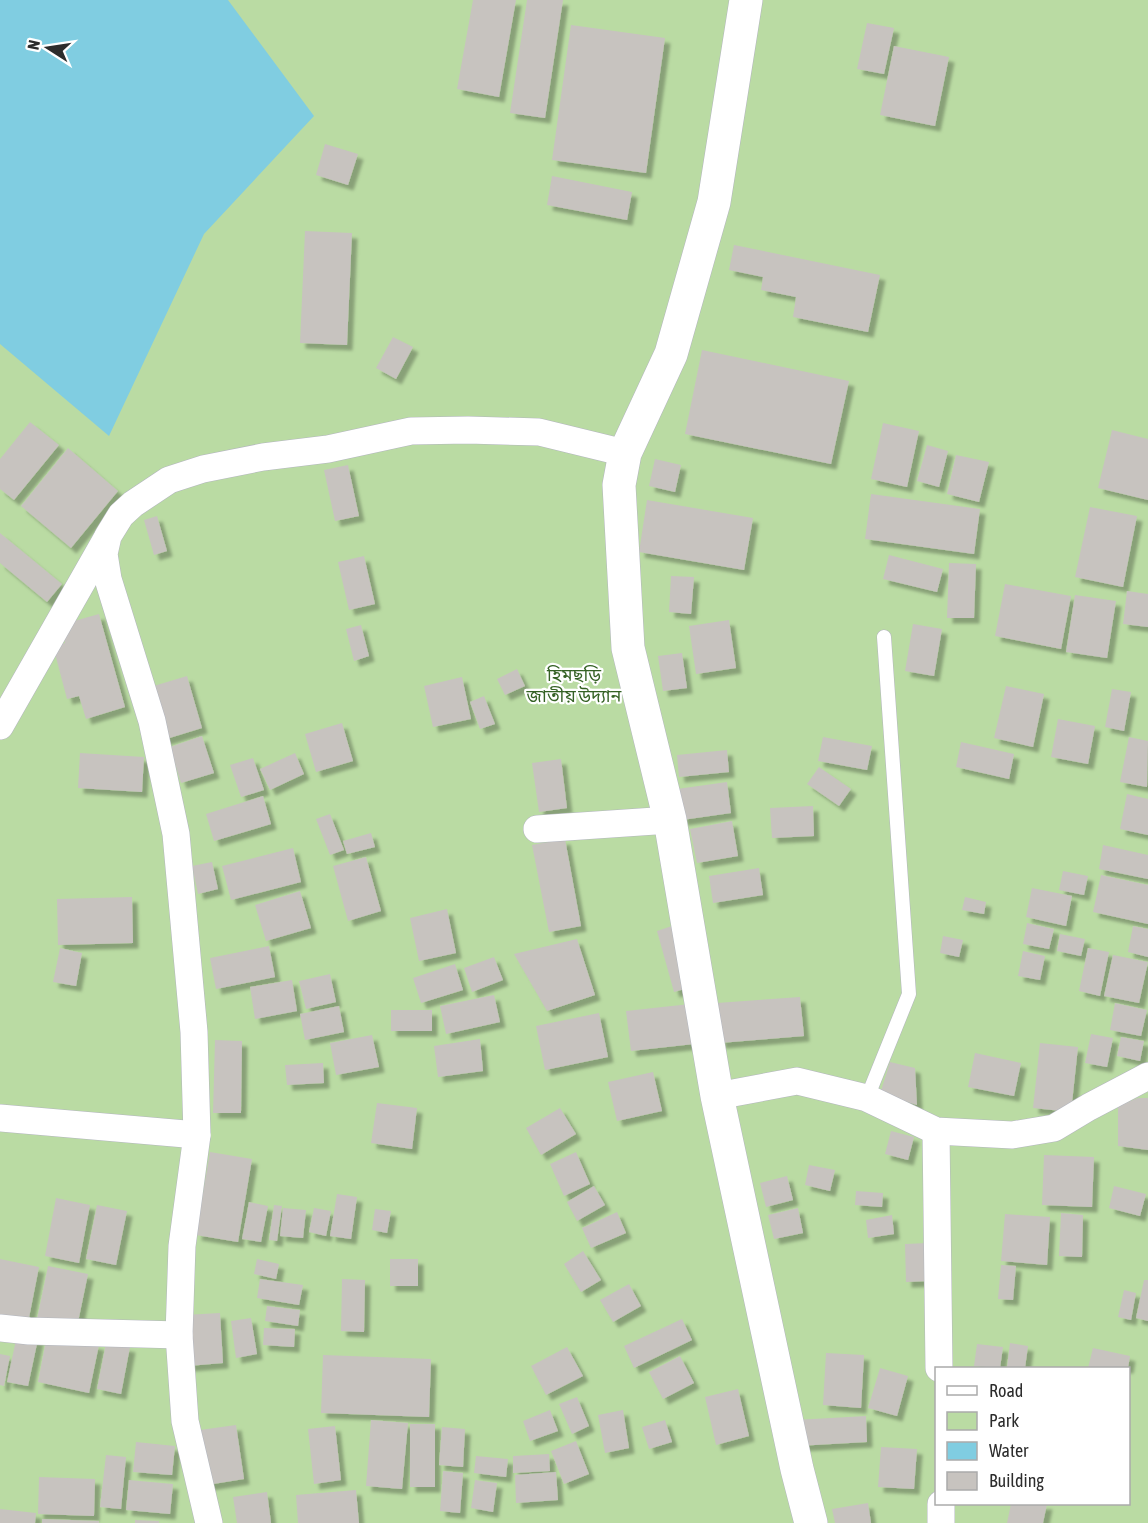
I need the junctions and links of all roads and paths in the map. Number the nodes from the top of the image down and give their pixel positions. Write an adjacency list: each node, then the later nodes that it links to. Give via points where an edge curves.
1 (747, 0): 2 (street, via 714,202 671,354)
2 (625, 453): 3 (street, via 539,432 411,431 202,469 169,480 121,515); 6 (street, via 619,485 628,648)
3 (108, 536): 5 (street); 13 (street, via 104,554 108,579 152,721 176,834 194,1032)
4 (884, 637): 10 (lane, via 909,994)
5 (0, 726)
6 (670, 820): 7 (street); 9 (street)
7 (537, 829)
8 (1148, 1076): 12 (street, via 1054,1128 1012,1135)
9 (717, 1096): 10 (street, via 797,1081); 19 (street)
10 (867, 1098): 12 (street)
11 (0, 1118): 13 (street)
12 (936, 1131): 16 (street)
13 (197, 1135): 15 (street, via 182,1246)
14 (0, 1328): 15 (street)
15 (179, 1335): 18 (street, via 185,1421)
16 (939, 1367)
17 (941, 1505): 20 (street)
18 (209, 1523)
19 (811, 1523)
20 (941, 1523)

